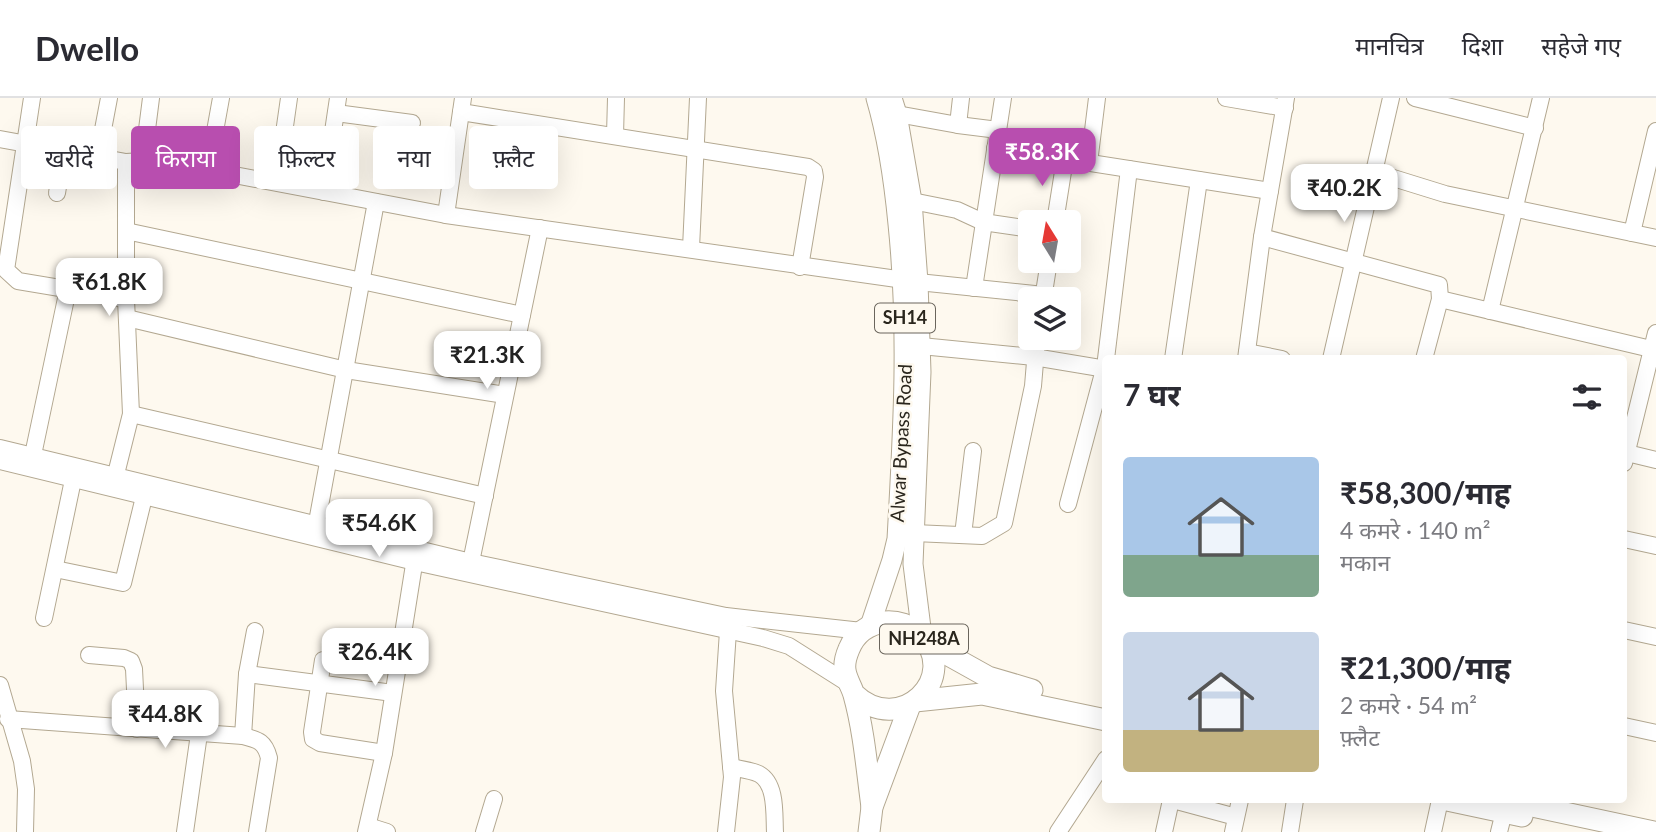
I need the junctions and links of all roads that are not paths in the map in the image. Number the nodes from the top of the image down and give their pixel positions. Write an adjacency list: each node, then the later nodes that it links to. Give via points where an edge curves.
1 (32, 98): 22 (street)
2 (109, 98): 23 (street)
3 (151, 98): 24 (street)
4 (221, 98): 25 (street)
5 (289, 98): 26 (street)
6 (616, 98): 30 (street)
7 (698, 98): 34 (street)
8 (876, 98): 65 (main road, Alwar Bypass Road / SH14)
9 (961, 98): 21 (street)
10 (1003, 98): 28 (street)
11 (1097, 98): 39 (street)
12 (1226, 98): 16 (street)
13 (1391, 98): 42 (street)
14 (1415, 98): 27 (street)
15 (1541, 98): 27 (street)
16 (1286, 103): 46 (street)
17 (462, 105): 30 (street); 53 (street)
18 (337, 106): 20 (street); 47 (street)
19 (894, 106): 21 (street); 49 (main road, SH14)
20 (412, 123)
21 (958, 125): 28 (street)
22 (28, 126)
23 (104, 126)
24 (147, 126)
25 (216, 126)
26 (285, 126)
27 (1535, 128): 51 (street)
28 (998, 130): 33 (street)
29 (1656, 131): 58 (street)
30 (615, 135): 34 (street)
31 (0, 139): 32 (street)
32 (21, 142)
33 (995, 148): 35 (street); 54 (street)
34 (695, 149): 61 (street); 63 (street, via 814,171)
35 (1065, 159): 39 (street); 52 (street)
36 (117, 160): 37 (street)
37 (126, 162): 38 (street); 57 (street)
38 (131, 162)
39 (1089, 163): 40 (street)
40 (1129, 169): 43 (street); 77 (street)
41 (21, 170): 67 (street, via 6,270 18,281)
42 (1374, 172): 51 (street, via 1445,194); 62 (street)
43 (1199, 180): 46 (street); 78 (street)
44 (58, 189): 48 (street)
45 (310, 189): 47 (street)
46 (1270, 191): 59 (street)
47 (324, 192): 50 (street)
48 (57, 193)
49 (912, 201): 54 (street, via 957,210); 65 (main road, SH14)
50 (376, 202): 53 (street); 64 (street)
51 (1515, 208): 58 (street); 71 (street)
52 (1057, 210)
53 (446, 215): 56 (street)
54 (983, 222): 55 (street); 66 (street)
55 (1018, 227)
56 (540, 228): 61 (street); 72 (street)
57 (126, 231): 64 (street); 69 (street)
58 (1632, 233): 60 (street)
59 (1262, 236): 62 (street); 79 (street)
60 (1656, 238)
61 (691, 248): 63 (street)
62 (1354, 260): 70 (street, via 1440,285); 80 (street)
63 (800, 267): 65 (street)
64 (362, 281): 72 (street); 84 (street)
65 (911, 281): 66 (street); 75 (main road, SH14); 105 (main road, Alwar Bypass Road / SH14, via 905,373)
66 (974, 288): 68 (street)
67 (68, 289): 69 (street); 93 (street)
68 (1018, 294)
69 (126, 299): 73 (street)
70 (1440, 299): 71 (street); 81 (street)
71 (1490, 311): 74 (street)
72 (522, 315): 87 (street)
73 (127, 318): 84 (street); 88 (street)
74 (1654, 341): 85 (street)
75 (921, 346): 82 (street); 105 (main road, SH14)
76 (1035, 350): 82 (street)
77 (1107, 355)
78 (1174, 355)
79 (1247, 355)
80 (1332, 355)
81 (1425, 355)
82 (1034, 357): 83 (street); 104 (street, via 1033,386 1004,523 982,536)
83 (1102, 368)
84 (346, 370): 87 (street); 95 (street)
85 (1651, 373): 89 (street)
86 (1102, 383): 102 (street)
87 (506, 395): 100 (street)
88 (131, 414): 95 (street); 99 (street)
89 (1627, 434)
90 (0, 448): 92 (street); 93 (street)
91 (974, 451): 104 (street)
92 (0, 453)
93 (33, 456): 99 (street)
94 (1627, 458): 96 (street)
95 (330, 459): 100 (street); 103 (street)
96 (1656, 460)
97 (0, 461): 98 (street)
98 (74, 480): 99 (street); 110 (street)
99 (114, 483): 101 (street); 103 (street)
100 (485, 496): 109 (street)
101 (144, 497): 103 (street); 110 (street, via 123,583)
102 (1068, 504)
103 (316, 532): 108 (street)
104 (963, 535): 105 (street)
105 (906, 536): 112 (main road, SH14); 117 (main road, SH14)
106 (1627, 540): 107 (street)
107 (1656, 546)
108 (416, 556): 109 (street); 114 (street); 124 (street)
109 (471, 562): 112 (street, via 726,615)
110 (55, 569): 111 (street)
111 (44, 618)
112 (866, 628): 117 (highway, NH248A, via 893,621 909,626); 123 (highway, NH248A, via 846,655 845,670)
113 (255, 631): 120 (street)
114 (728, 631): 123 (street, via 789,646); 135 (street, via 724,691)
115 (1627, 631): 116 (street)
116 (1656, 637)
117 (924, 639): 125 (highway, NH248A, via 933,670 928,688); 126 (highway, NH248A, via 988,677)
118 (89, 655): 130 (street, via 131,661)
119 (323, 660): 121 (street)
120 (247, 674): 121 (street); 133 (street)
121 (320, 684): 124 (street); 134 (street, via 313,739)
122 (0, 685): 127 (street)
123 (852, 689): 125 (highway, via 870,706 890,710); 145 (highway, NH248A)
124 (393, 693): 134 (street)
125 (913, 703): 128 (highway, via 982,694); 145 (highway, NH248A)
126 (1102, 706)
127 (8, 719): 130 (street); 149 (street, via 24,776)
128 (1102, 719)
129 (1627, 727): 131 (street)
130 (137, 729): 132 (street)
131 (1656, 733)
132 (199, 734): 133 (street); 150 (street)
133 (243, 736): 151 (street, via 260,740 269,758)
134 (384, 753): 148 (street)
135 (732, 766): 154 (street); 155 (street, via 760,775 769,783)
136 (1099, 780): 157 (street)
137 (494, 799): 153 (street)
138 (1171, 803): 158 (street)
139 (1180, 803): 147 (street)
140 (1239, 803): 147 (street)
141 (1295, 803): 159 (street)
142 (1439, 803): 160 (street)
143 (1458, 803): 146 (highway)
144 (1543, 804): 146 (highway); 162 (highway)
145 (872, 807): 156 (highway, NH248A)
146 (1503, 815): 161 (highway)
147 (1235, 824)
148 (367, 829): 152 (street)
149 (24, 832)
150 (185, 832)
151 (257, 832)
152 (387, 832)
153 (484, 832)
154 (726, 832)
155 (775, 832)
156 (869, 832)
157 (1058, 832)
158 (1164, 832)
159 (1290, 832)
160 (1433, 832)
161 (1591, 832)
162 (1654, 832)

